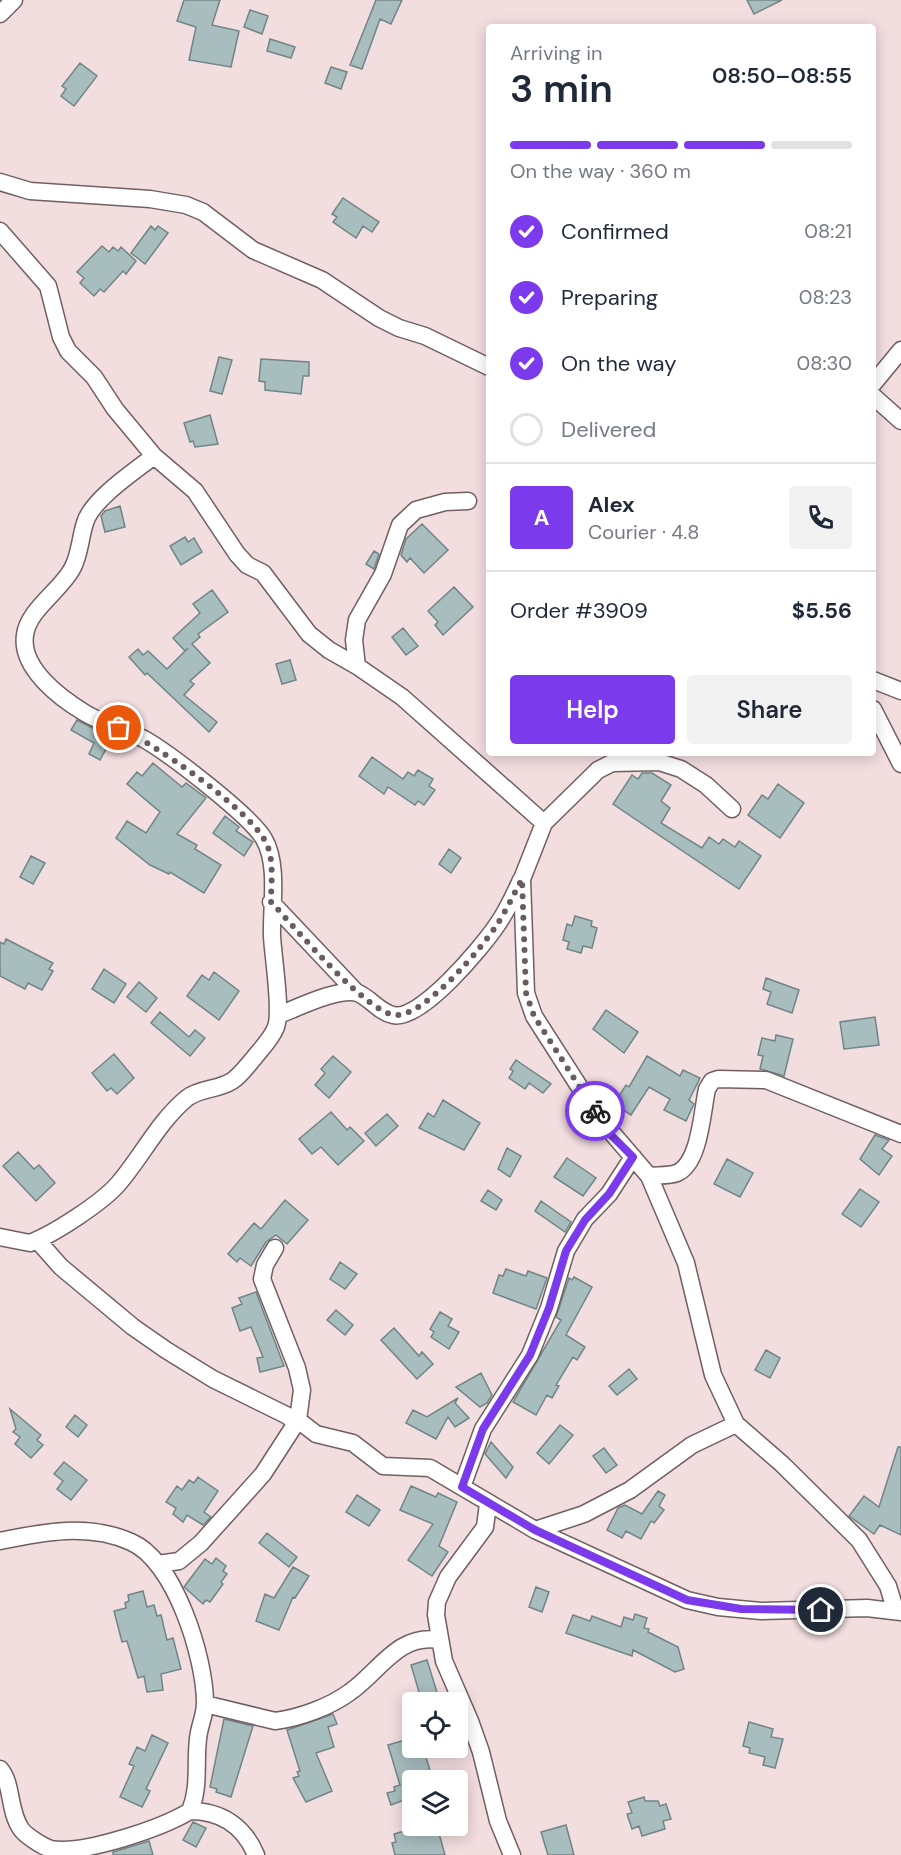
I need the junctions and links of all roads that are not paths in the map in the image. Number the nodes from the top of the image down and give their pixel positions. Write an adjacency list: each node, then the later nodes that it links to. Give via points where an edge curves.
1 (14, 0): 2 (street)
2 (0, 14)
3 (0, 182): 6 (street, via 30,191 186,205 203,212 253,250 322,280 379,318)
4 (0, 231): 10 (street, via 48,286 68,351 94,377)
5 (901, 350): 7 (street)
6 (486, 366)
7 (876, 380)
8 (876, 399): 9 (street)
9 (901, 421)
10 (154, 456): 12 (street, via 195,491 237,554 263,573 309,634); 20 (street, via 91,508 72,569 32,618 25,634 26,650 35,670 57,693 85,713 145,740 247,818 269,851)
11 (468, 501): 12 (street, via 416,510 400,525 383,574 357,620)
12 (357, 666): 18 (street, via 402,697)
13 (876, 681): 14 (street)
14 (901, 691)
15 (876, 715): 16 (street)
16 (901, 764)
17 (732, 809): 18 (street, via 681,769 659,762 612,763 598,770)
18 (544, 823): 19 (street)
19 (522, 879): 21 (street, via 486,941 417,1008 393,1016); 24 (street, via 526,993 534,1016 609,1133)
20 (271, 902): 21 (street); 22 (street)
21 (357, 993): 22 (street, via 335,994)
22 (279, 1015): 27 (street, via 267,1043 240,1075 187,1098 140,1151 116,1187)
23 (901, 1134): 25 (street, via 766,1080 718,1078 707,1089 694,1155 688,1165 671,1175)
24 (633, 1157): 25 (street); 31 (street, via 566,1251 530,1355 483,1429)
25 (649, 1176): 30 (street, via 686,1263 713,1375)
26 (0, 1237): 27 (street, via 22,1244)
27 (38, 1241): 29 (street, via 61,1267 141,1333 213,1379)
28 (275, 1248): 29 (street, via 262,1279 297,1368 302,1390)
29 (296, 1422): 31 (street, via 316,1434 353,1443 383,1466 430,1468); 35 (street, via 263,1474 201,1543 179,1561)
30 (736, 1424): 33 (street, via 692,1445 630,1490 584,1514); 36 (street, via 859,1540)
31 (462, 1487): 32 (street)
32 (488, 1504): 33 (street); 37 (street, via 485,1527 448,1577 437,1602)
33 (535, 1530): 36 (street, via 687,1600 718,1607 770,1611)
34 (0, 1541): 35 (street, via 68,1530 103,1535 131,1542)
35 (158, 1564): 38 (street, via 187,1619 196,1647)
36 (898, 1610)
37 (439, 1640): 38 (street, via 426,1637 405,1644 350,1692 287,1719 275,1721); 42 (street, via 481,1752 498,1821)
38 (205, 1704): 40 (street, via 198,1737 197,1789)
39 (0, 1769): 40 (street, via 8,1787 11,1811 22,1831 50,1849 102,1847)
40 (190, 1811): 41 (street, via 206,1811 228,1819 240,1829)
41 (256, 1855)
42 (512, 1855)

